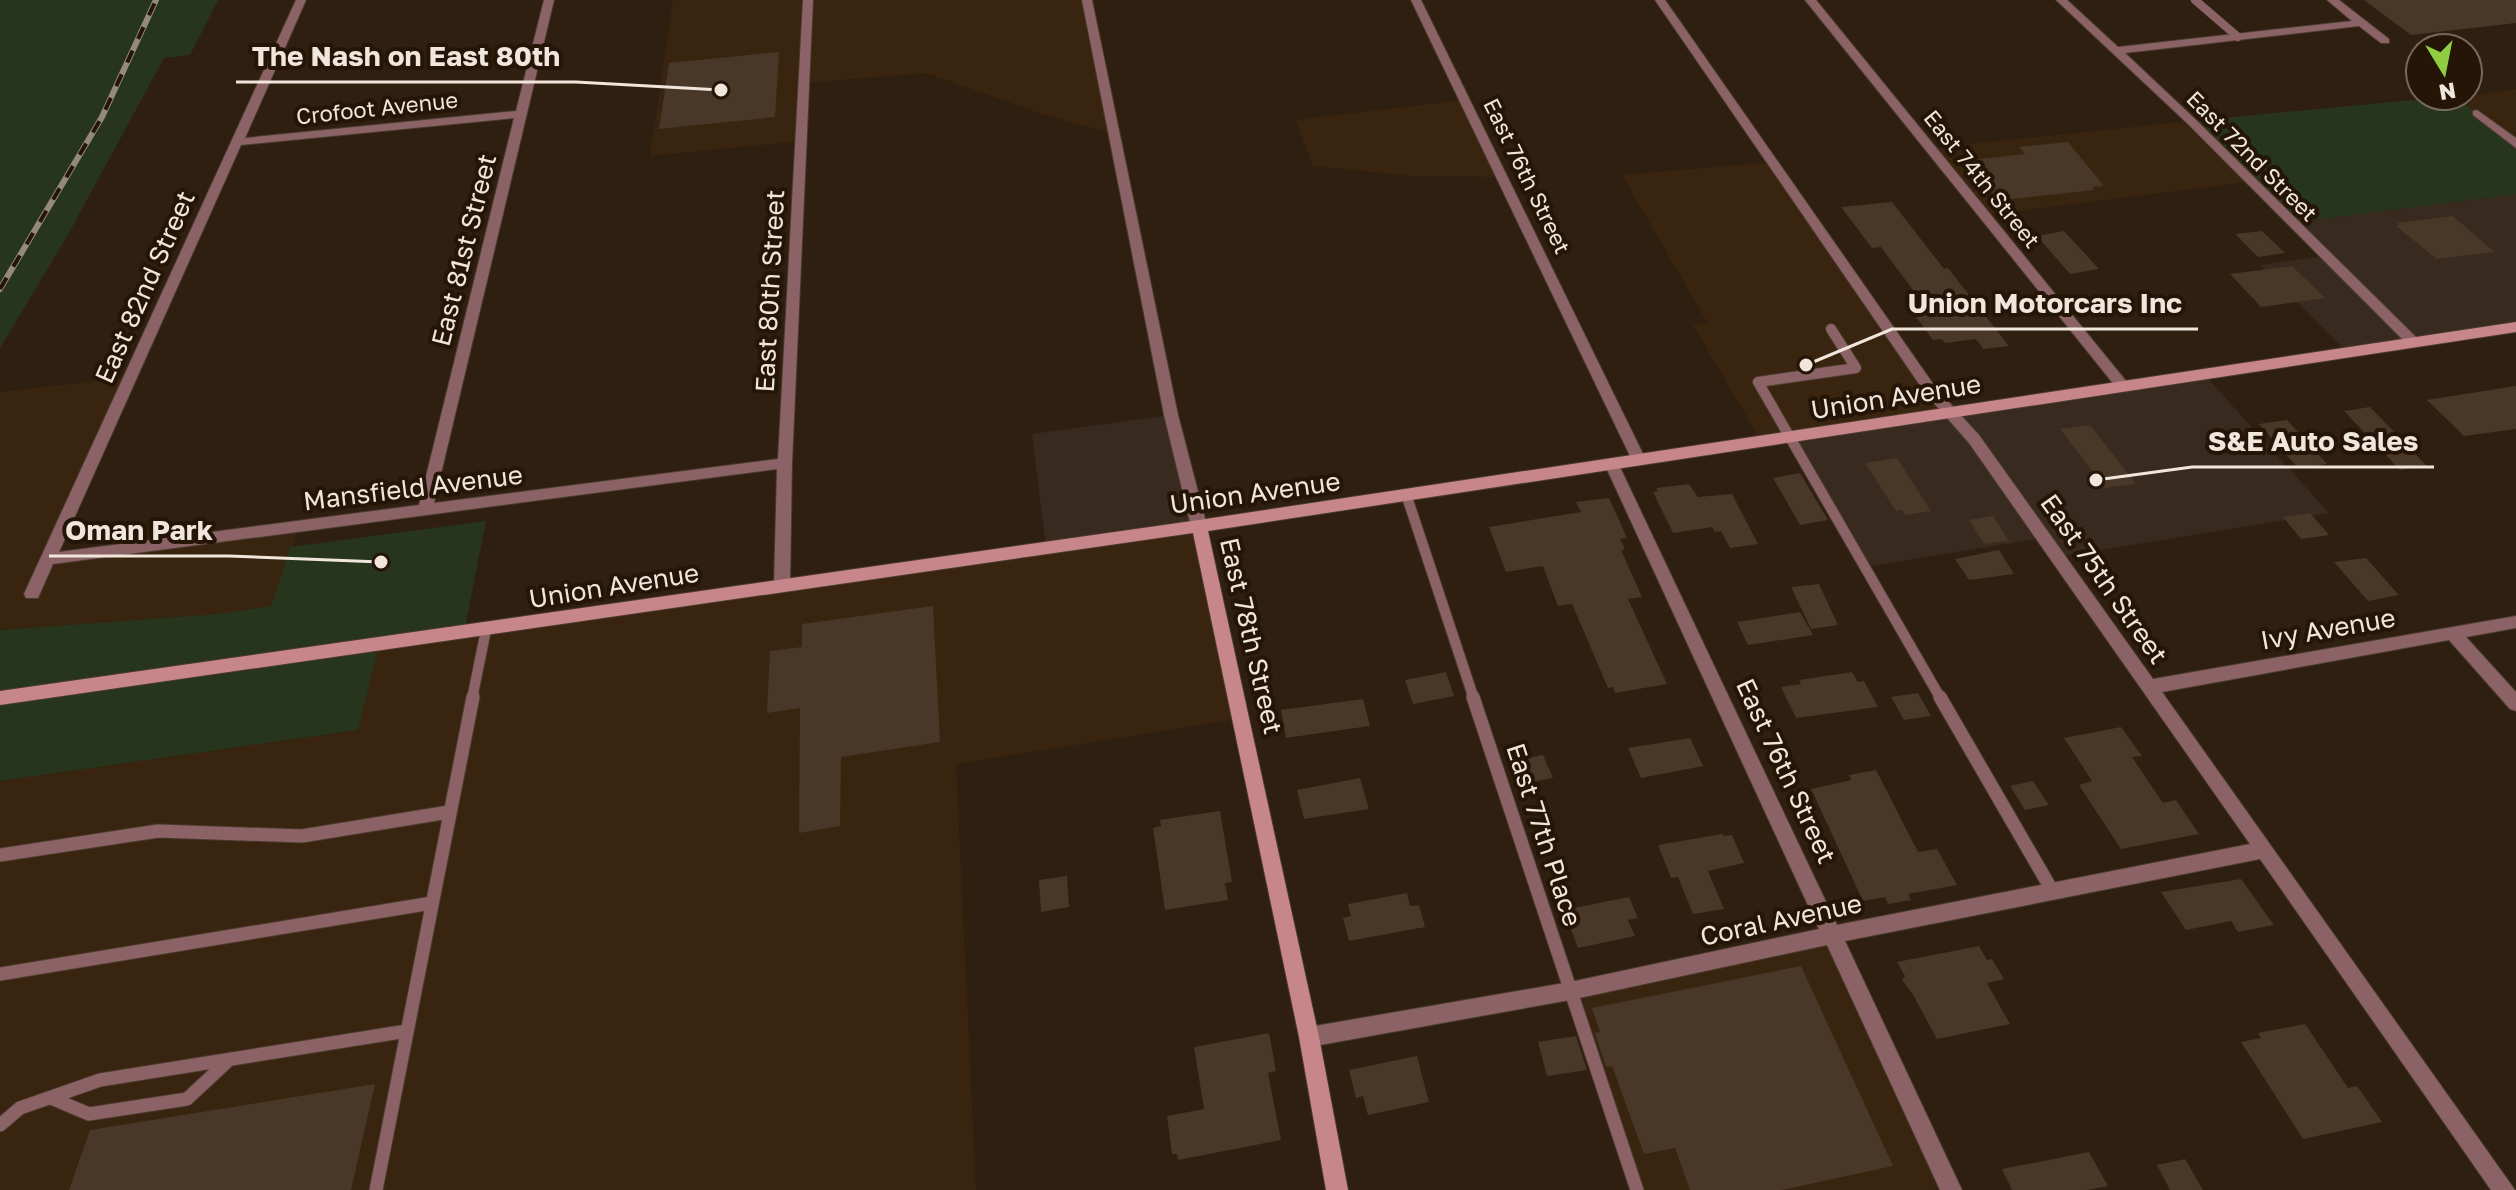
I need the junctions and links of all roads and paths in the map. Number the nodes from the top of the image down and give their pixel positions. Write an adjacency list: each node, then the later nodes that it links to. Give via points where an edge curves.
1 (301, 0): 17 (street, East 82nd Street)
2 (549, 0): 16 (street, East 81st Street)
3 (808, 0): 26 (street, East 80th Street)
4 (1087, 0): 30 (street, East 78th Street, via 1171,415)
5 (1416, 0): 25 (street, East 76th Street)
6 (1660, 0): 23 (street, East 75th Street)
7 (1810, 0): 22 (street, East 74th Street)
8 (2061, 0): 14 (street, East 72nd Street)
9 (2195, 0): 12 (lane)
10 (2332, 0): 11 (street)
11 (2361, 23): 12 (street); 13 (street)
12 (2238, 37): 14 (street)
13 (2385, 41)
14 (2114, 51): 21 (street, East 72nd Street)
15 (2477, 113): 18 (street)
16 (521, 114): 17 (street, Crofoot Avenue); 29 (street, East 81st Street)
17 (237, 142): 31 (street, East 82nd Street)
18 (2516, 144)
19 (2516, 327): 21 (main road, Union Avenue)
20 (1831, 329): 24 (lane, via 1856,368 1758,382)
21 (2413, 342): 22 (main road, Union Avenue)
22 (2121, 384): 23 (main road, Union Avenue)
23 (1950, 412): 24 (main road, Union Avenue); 37 (street, East 75th Street)
24 (1791, 437): 25 (main road, Union Avenue); 43 (lane)
25 (1638, 458): 27 (main road, Union Avenue)
26 (785, 463): 29 (street, Mansfield Avenue); 32 (street, East 80th Street)
27 (1611, 463): 28 (main road, Union Avenue); 45 (street, East 76th Street)
28 (1406, 494): 30 (main road, Union Avenue); 47 (lane, East 77th Place)
29 (425, 510): 31 (street, Mansfield Avenue)
30 (1199, 526): 32 (main road, Union Avenue); 49 (main road, East 78th Street)
31 (48, 559): 33 (street, East 82nd Street)
32 (782, 585): 35 (main road, Union Avenue)
33 (32, 594)
34 (2516, 622): 36 (street, Ivy Avenue)
35 (486, 630): 38 (main road, Union Avenue); 40 (lane)
36 (2452, 633): 37 (street, Ivy Avenue); 39 (street)
37 (2148, 687): 41 (street, East 75th Street)
38 (0, 698)
39 (2516, 704)
40 (449, 812): 42 (lane, via 302,836 158,831); 44 (lane)
41 (2263, 850): 43 (street, Coral Avenue); 57 (street, East 75th Street)
42 (0, 855)
43 (2053, 892): 45 (street, Coral Avenue)
44 (432, 903): 46 (lane); 48 (lane)
45 (1832, 935): 47 (street, Coral Avenue); 56 (street, East 76th Street)
46 (0, 974)
47 (1570, 991): 49 (street, Coral Avenue); 55 (lane, East 77th Place)
48 (407, 1031): 50 (lane); 53 (lane)
49 (1309, 1037): 54 (main road, East 78th Street)
50 (230, 1059): 51 (lane, via 100,1080); 51 (lane, via 187,1099 89,1114)
51 (51, 1098): 52 (lane, via 20,1108)
52 (0, 1125)
53 (376, 1190)
54 (1337, 1190)
55 (1637, 1190)
56 (1951, 1190)
57 (2504, 1190)

